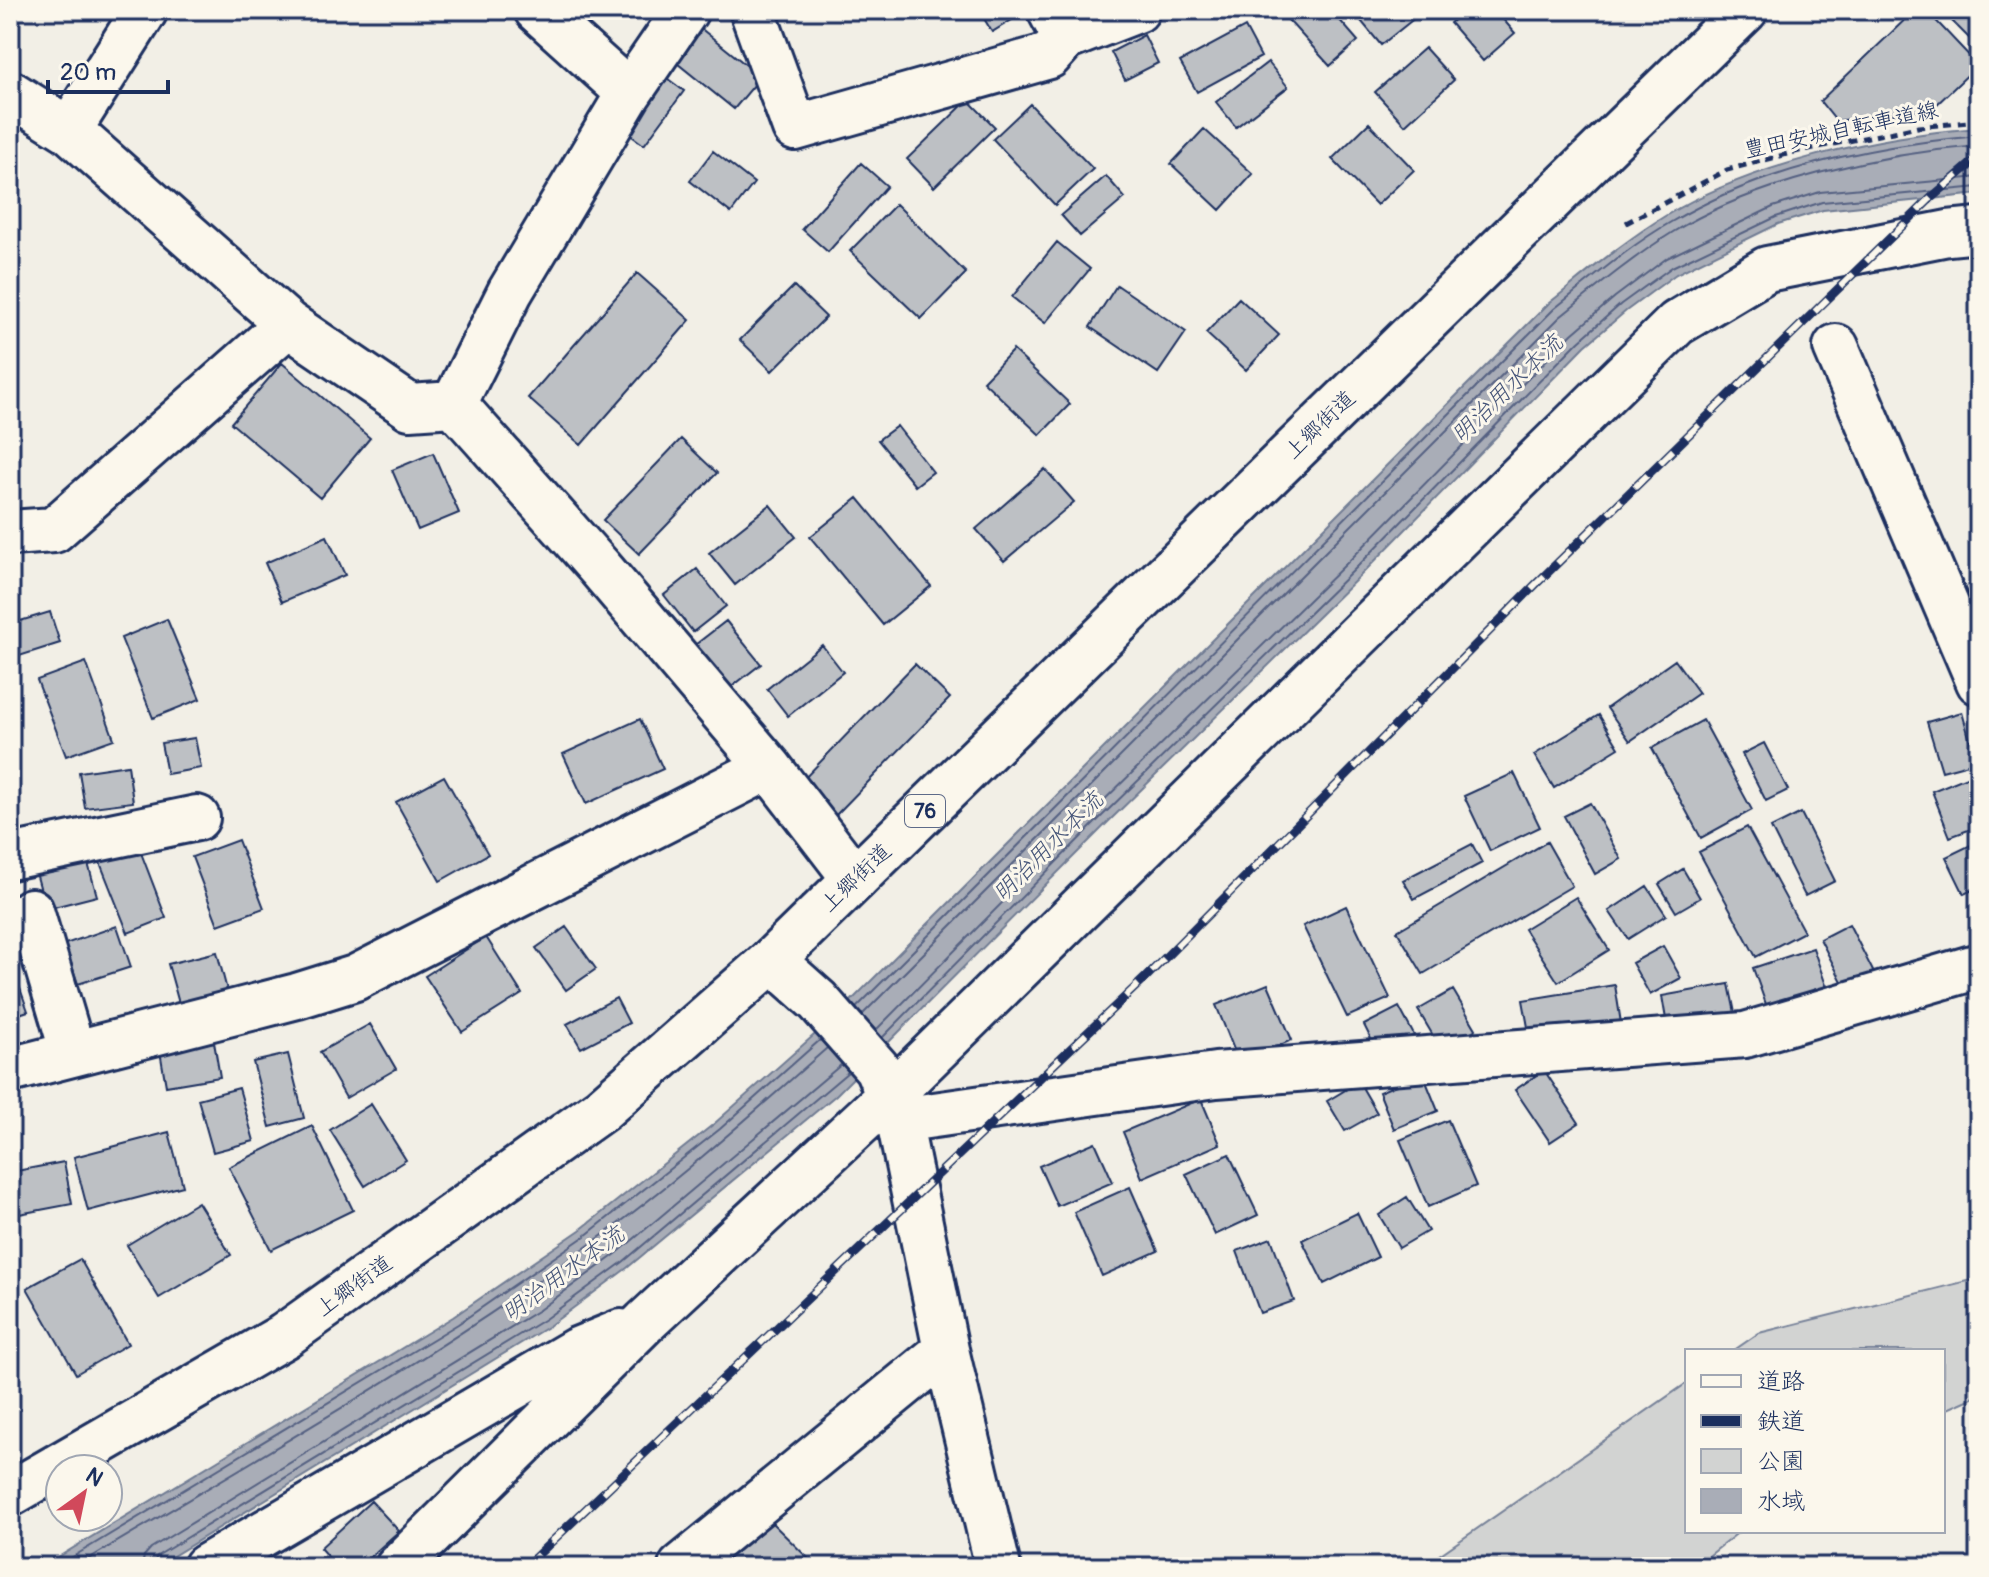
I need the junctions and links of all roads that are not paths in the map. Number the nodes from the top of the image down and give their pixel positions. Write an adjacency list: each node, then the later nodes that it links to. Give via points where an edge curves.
1 (145, 10): 10 (street)
2 (537, 10): 9 (street)
3 (686, 10): 9 (street)
4 (752, 10): 7 (street, via 795,128 1049,56)
5 (1137, 10): 7 (street)
6 (1745, 10): 20 (street, 上郷街道 / 76)
7 (1058, 24)
8 (10, 93): 10 (street)
9 (629, 93): 14 (street, via 510,292)
10 (69, 130): 12 (street)
11 (1979, 230): 26 (street, via 1767,269 1677,323)
12 (288, 324): 14 (street, via 410,407); 15 (street, via 54,530)
13 (1836, 347): 16 (street)
14 (454, 404): 17 (street)
15 (10, 533)
16 (1979, 682)
17 (769, 767): 20 (street); 24 (street, via 355,978)
18 (197, 818): 19 (street)
19 (10, 857)
20 (855, 879): 22 (street, 上郷街道 / 76)
21 (31, 911): 24 (street)
22 (772, 960): 26 (street, via 818,1001); 29 (street, 上郷街道 / 76, via 602,1109 284,1336)
23 (1979, 966): 26 (street, via 1745,1035)
24 (73, 1053): 25 (street)
25 (10, 1070)
26 (889, 1094): 27 (street); 28 (street)
27 (645, 1322): 30 (street, via 577,1350); 31 (street)
28 (946, 1350): 32 (street); 33 (street)
29 (10, 1494)
30 (206, 1567)
31 (398, 1567)
32 (681, 1567)
33 (998, 1567)

